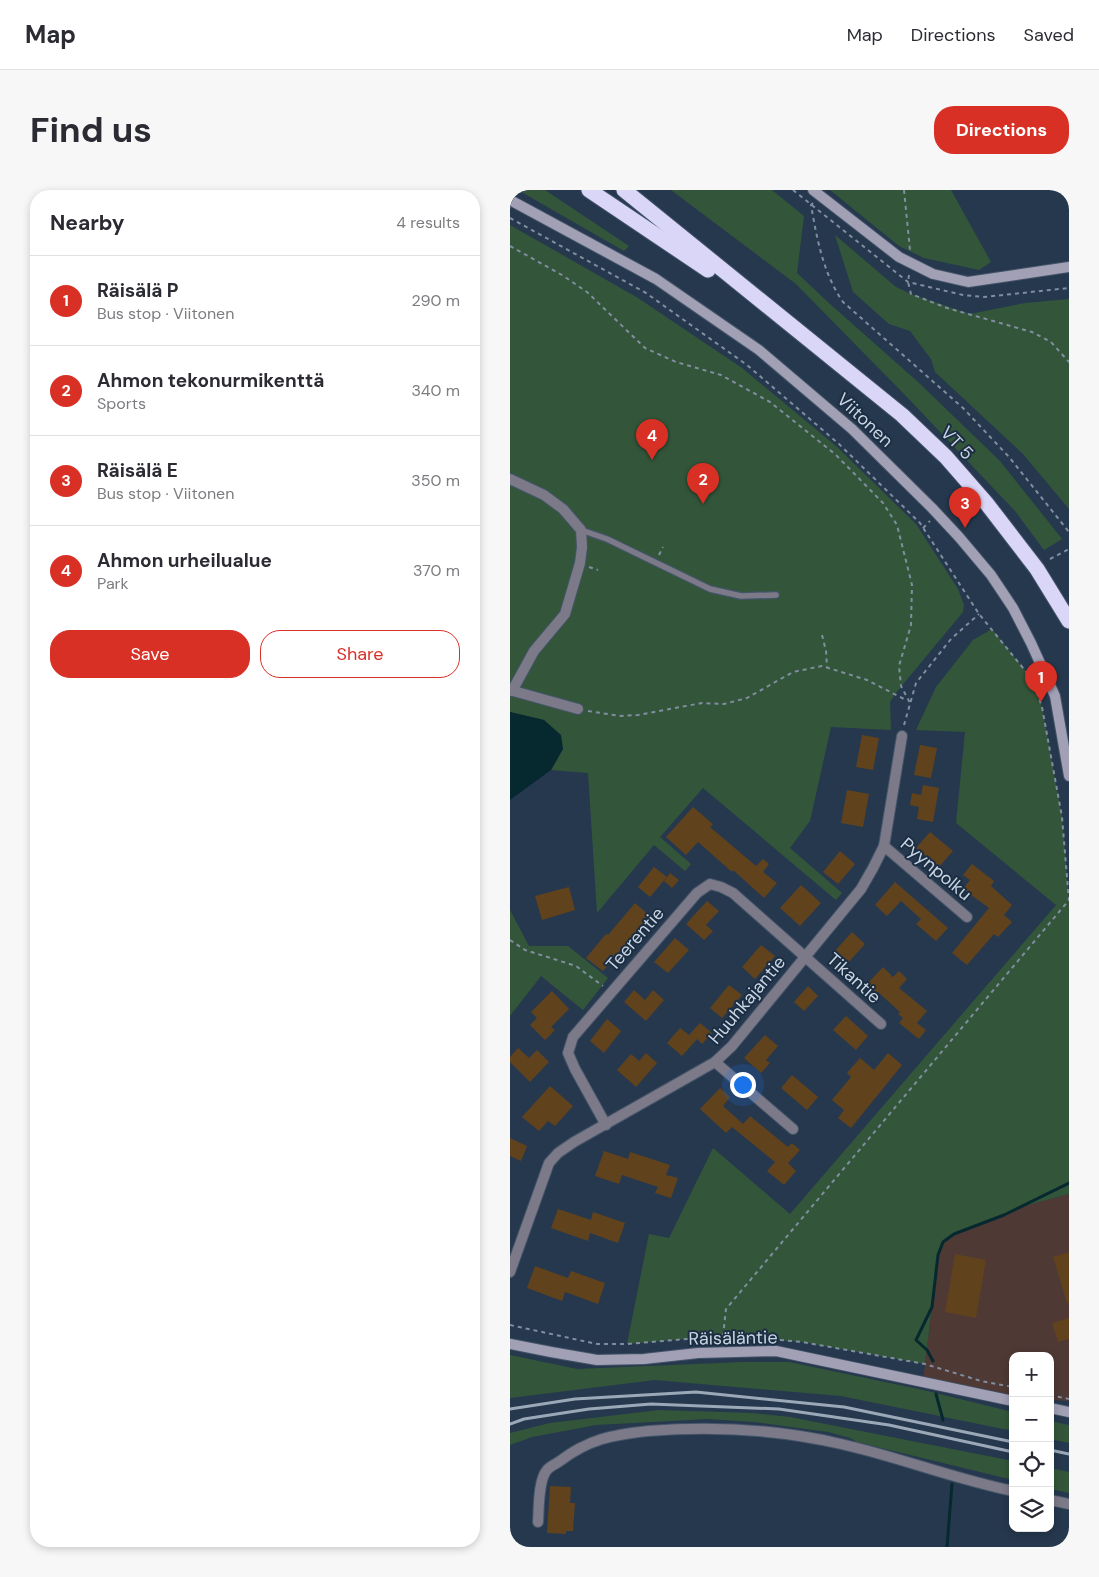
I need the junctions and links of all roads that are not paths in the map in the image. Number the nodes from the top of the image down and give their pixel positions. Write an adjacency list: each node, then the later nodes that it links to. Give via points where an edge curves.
1 (590, 190): 6 (highway, VT 5)
2 (624, 190): 6 (highway, VT 5)
3 (816, 193): 5 (main road, via 898,257 933,274 968,282)
4 (510, 200): 14 (main road, Viitonen, via 656,279 760,350 852,429 932,508 990,575 1031,642 1054,696)
5 (1069, 267)
6 (786, 323): 10 (highway, VT 5, via 902,415 946,457 1037,569)
7 (510, 479): 8 (street, via 544,495)
8 (581, 530): 9 (lane, via 607,538 710,589 741,596); 11 (street, via 580,563 565,614 534,651)
9 (776, 594)
10 (1069, 620)
11 (511, 690): 12 (street)
12 (578, 709)
13 (902, 736): 15 (street, Huuhkajantie)
14 (1069, 776)
15 (884, 846): 16 (street, Pyynpolku); 17 (street, Huuhkajantie, via 861,888)
16 (967, 917)
17 (805, 956): 18 (street, Tikantie); 19 (street, Huuhkajantie, via 732,1046); 20 (street, Teerentie, via 732,893 710,884 697,893 573,1037 568,1053)
18 (880, 1024)
19 (715, 1062): 20 (street, Huuhkajantie); 21 (street)
20 (606, 1125): 22 (street, Huuhkajantie, via 558,1153 549,1164)
21 (792, 1129)
22 (510, 1272)
23 (510, 1344): 24 (main road, Räisäläntie, via 597,1360 776,1351)
24 (1009, 1400)
25 (1054, 1409): 26 (main road)
26 (1069, 1412)
27 (1009, 1490): 30 (street, via 840,1444 734,1428 687,1428 628,1433 593,1441 570,1453 546,1470 541,1485)
28 (1054, 1501): 29 (street)
29 (1069, 1504)
30 (538, 1522)

